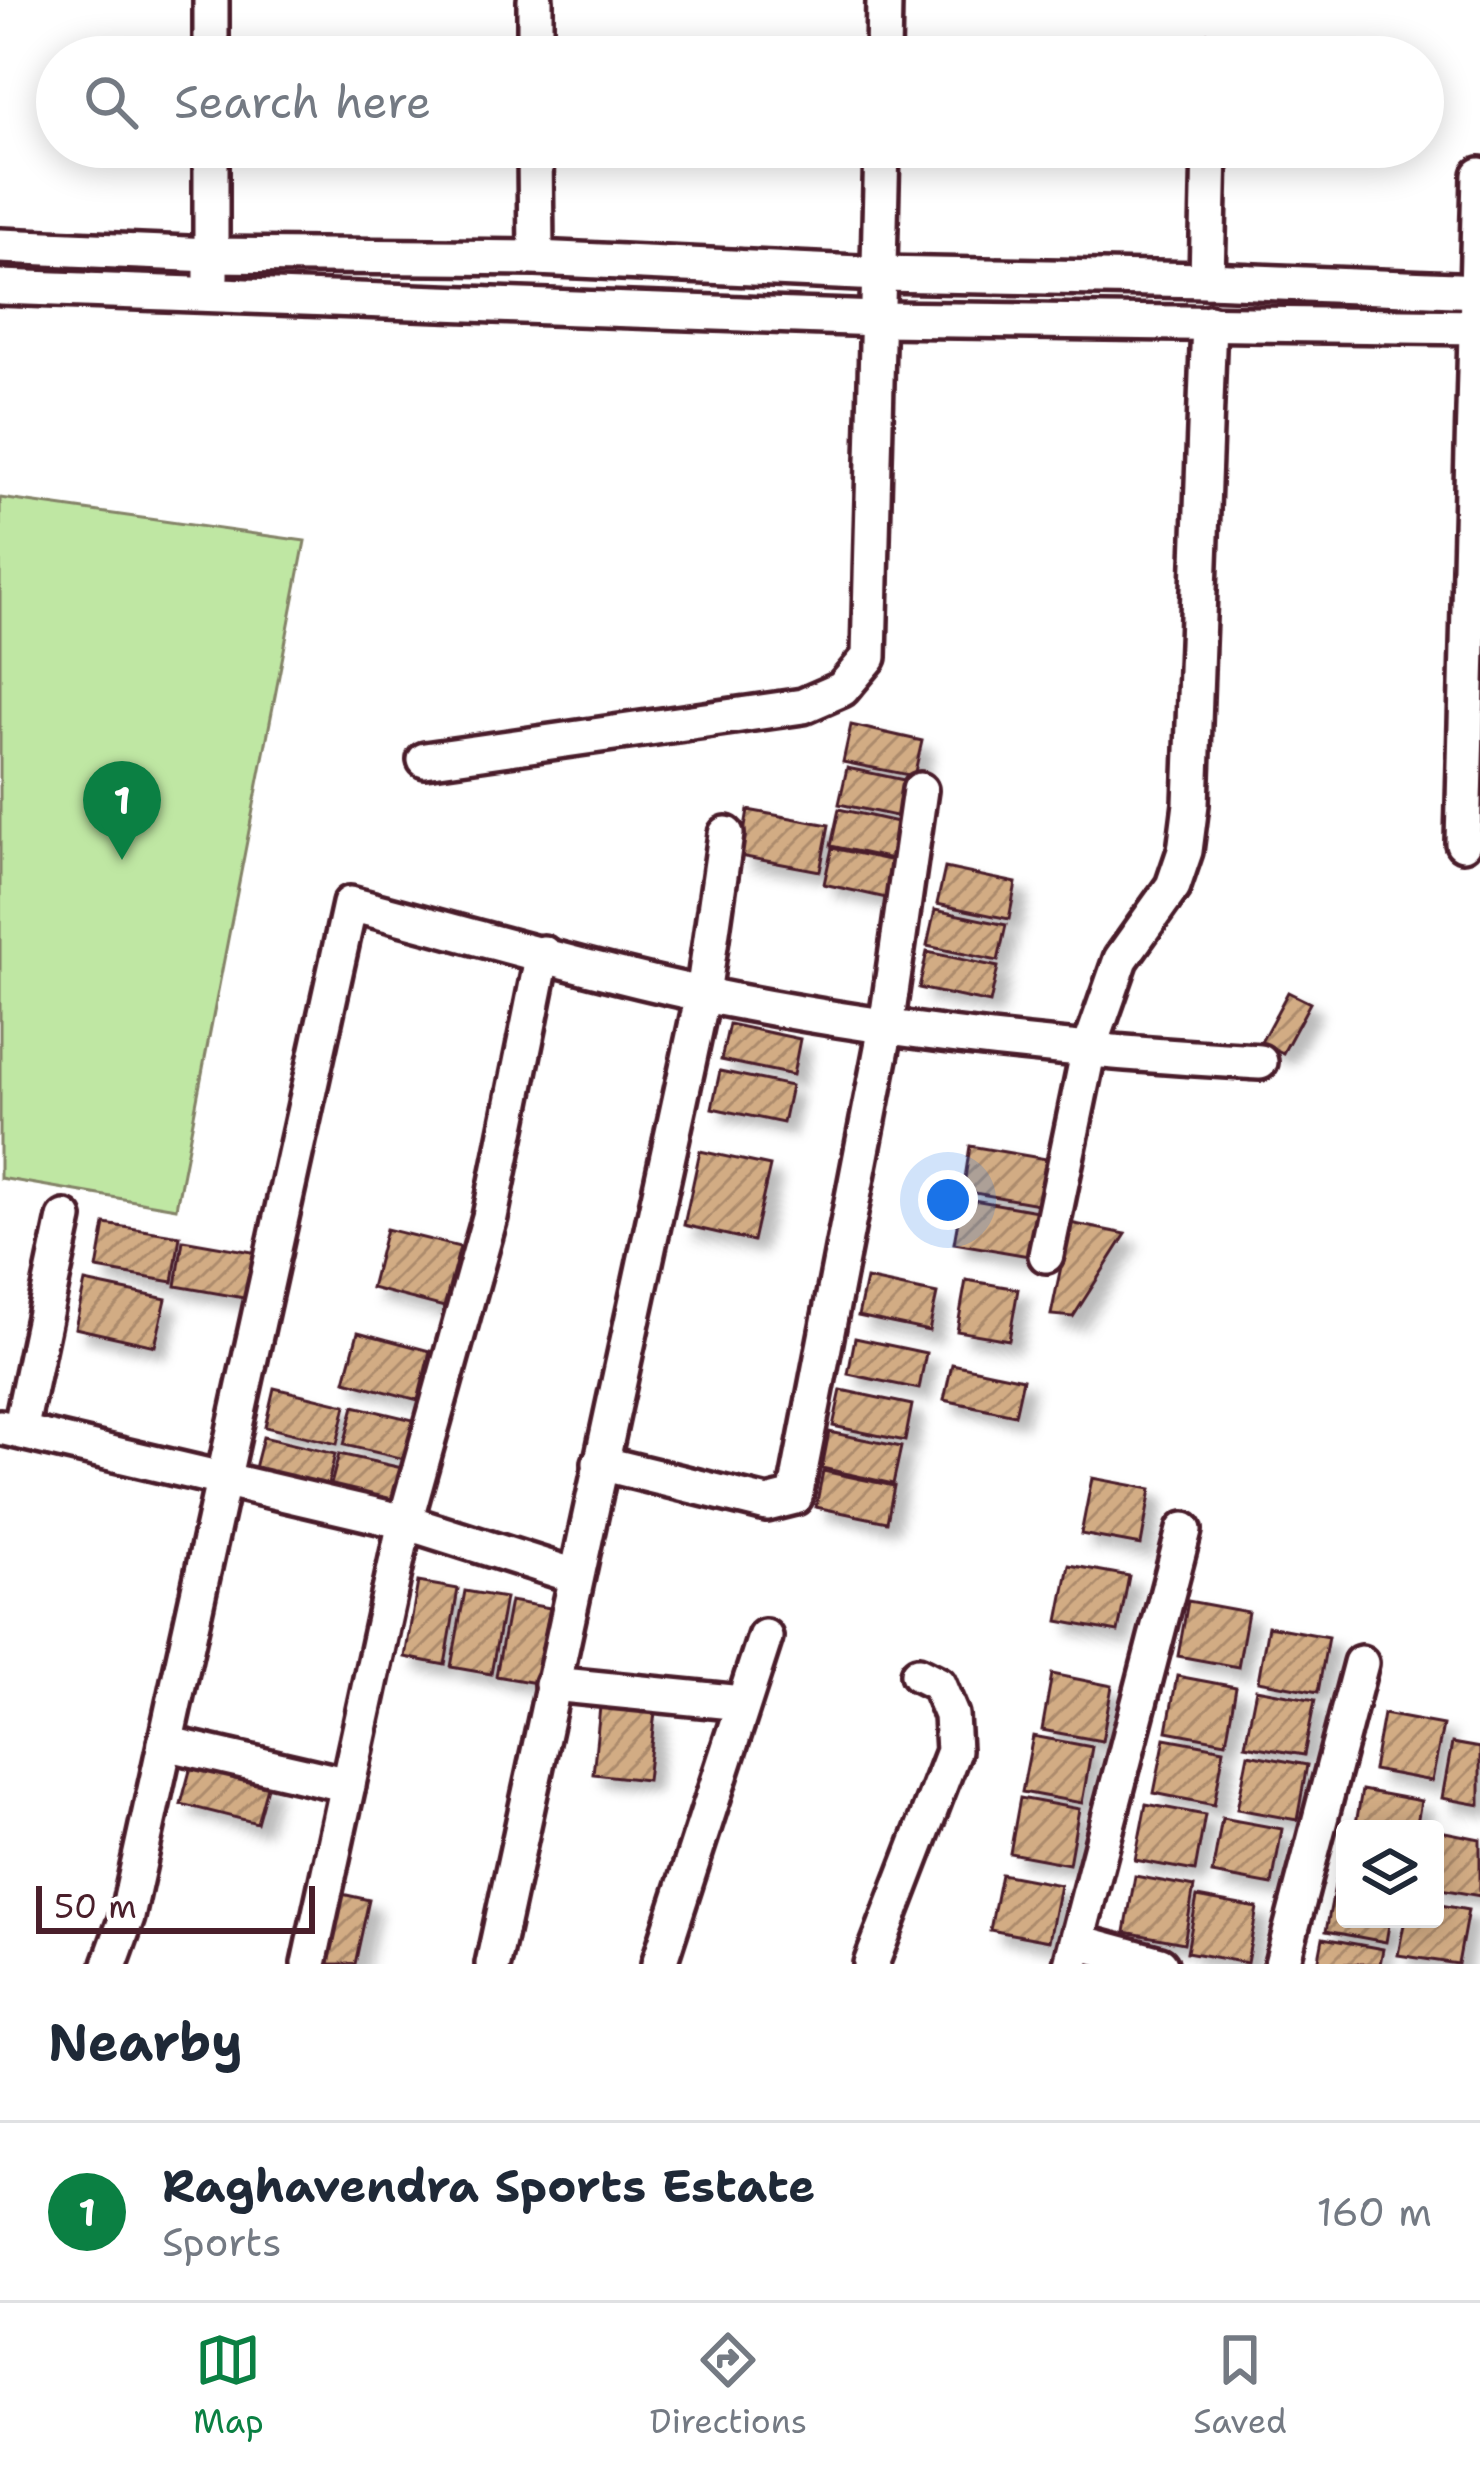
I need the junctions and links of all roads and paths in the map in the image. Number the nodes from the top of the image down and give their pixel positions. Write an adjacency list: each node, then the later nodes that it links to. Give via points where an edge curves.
1 (211, 0): 4 (street)
2 (535, 0): 5 (street)
3 (884, 0): 6 (street)
4 (211, 36)
5 (535, 36)
6 (884, 36)
7 (212, 168): 13 (street)
8 (536, 168): 14 (street)
9 (882, 168): 15 (street)
10 (1210, 168): 16 (street)
11 (1480, 176): 18 (street)
12 (0, 246): 13 (street)
13 (212, 255): 14 (street); 19 (street)
14 (536, 258): 15 (street)
15 (880, 274): 16 (street); 20 (street)
16 (1207, 280): 18 (street)
17 (0, 287): 19 (street)
18 (1478, 291): 22 (street)
19 (210, 295): 20 (street)
20 (878, 319): 21 (street); 23 (street, via 869,657 842,689 803,706)
21 (1208, 322): 22 (street); 30 (street, via 1185,851 1173,886 1121,958)
22 (1478, 327): 26 (street)
23 (425, 760)
24 (920, 790): 29 (street)
25 (726, 834): 28 (street)
26 (1463, 842)
27 (543, 953): 28 (street); 36 (street, via 350,904); 37 (street, via 490,1217)
28 (703, 994): 29 (street); 35 (street)
29 (886, 1027): 30 (street); 35 (street, via 795,1497 767,1504)
30 (1088, 1052): 31 (street); 33 (street)
31 (1260, 1061)
32 (65, 1218): 34 (street)
33 (1046, 1255)
34 (10, 1429): 36 (street)
35 (600, 1462): 39 (street)
36 (222, 1482): 37 (street); 45 (street)
37 (405, 1522): 39 (street); 46 (street)
38 (1184, 1530): 47 (street)
39 (575, 1576): 43 (street)
40 (765, 1637): 44 (street)
41 (1360, 1663): 54 (street)
42 (918, 1673): 52 (street, via 938,1684 953,1751)
43 (552, 1684): 44 (street); 50 (street)
44 (742, 1703): 51 (street)
45 (166, 1743): 46 (street); 48 (street)
46 (348, 1785): 49 (street)
47 (1075, 1953): 53 (street)
48 (110, 1964)
49 (309, 1964)
50 (494, 1964)
51 (659, 1964)
52 (871, 1964)
53 (1160, 1964)
54 (1282, 1964)

